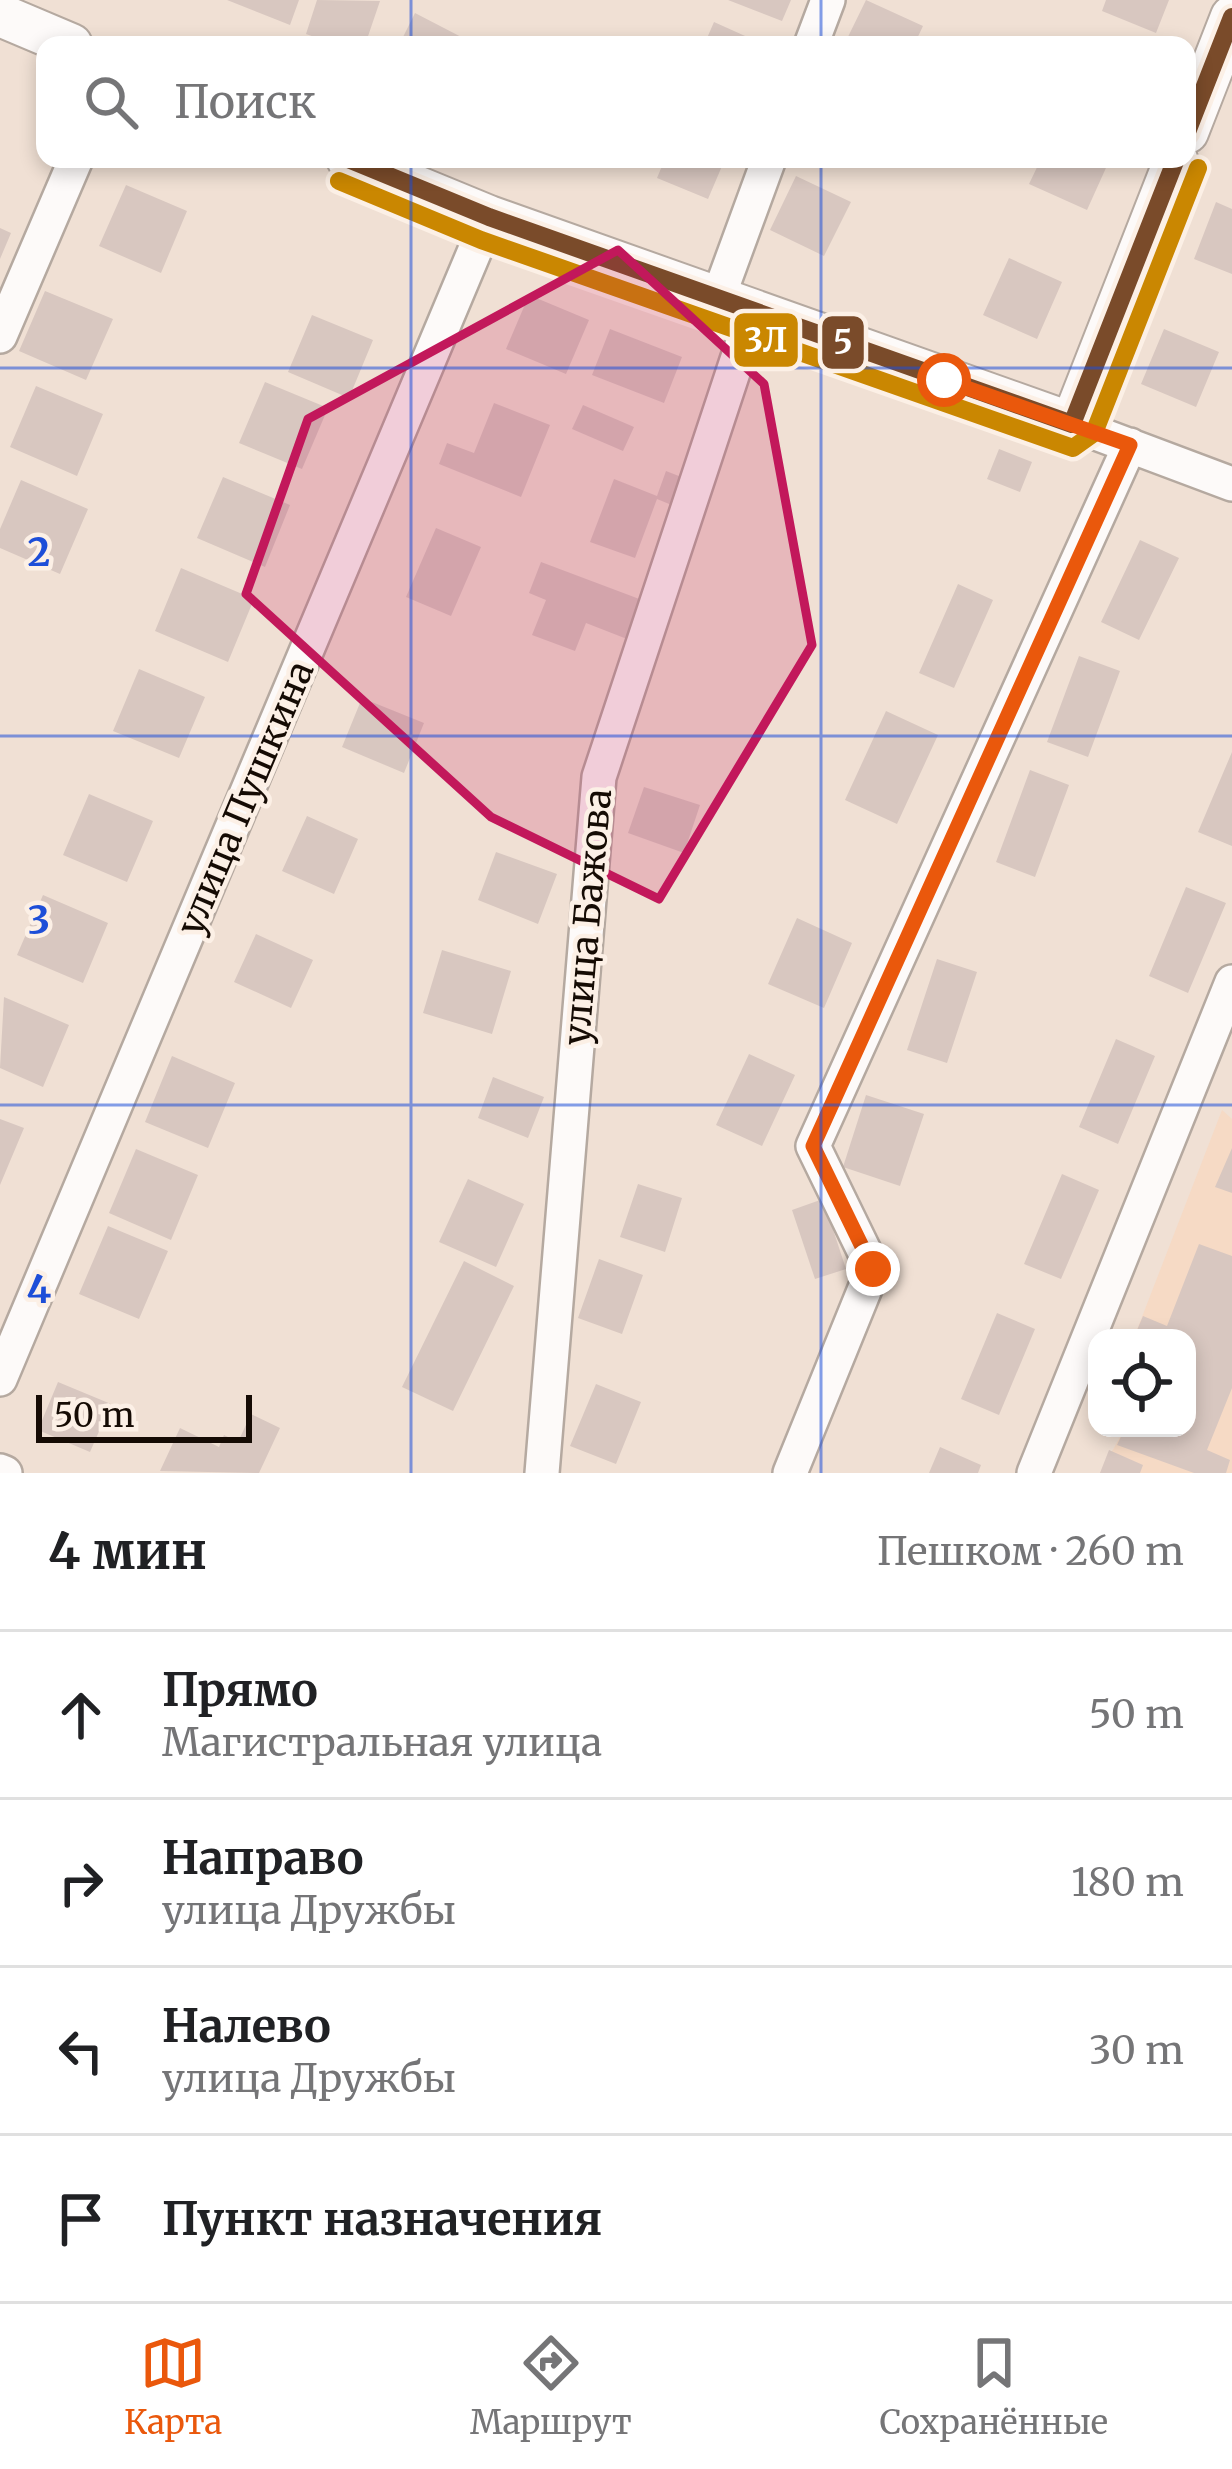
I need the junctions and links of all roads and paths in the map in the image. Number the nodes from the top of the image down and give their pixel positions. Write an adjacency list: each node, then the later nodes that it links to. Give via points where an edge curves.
1 (828, 0): 5 (street)
2 (0, 15): 4 (street)
3 (1232, 17): 6 (street)
4 (49, 36)
5 (814, 36)
6 (1196, 109)
7 (72, 168): 13 (street)
8 (370, 168): 11 (street)
9 (767, 168): 12 (street, улица Бажова)
10 (1172, 168): 14 (street)
11 (490, 217): 12 (street); 18 (street, улица Пушкина)
12 (735, 305): 14 (street); 19 (street, улица Бажова, via 599,777)
13 (0, 336)
14 (1072, 424): 15 (street)
15 (1130, 445): 16 (street); 20 (street, via 813,1146 873,1269)
16 (1232, 484)
17 (1232, 982): 21 (street)
18 (0, 1379)
19 (542, 1473)
20 (790, 1473)
21 (1034, 1473)

